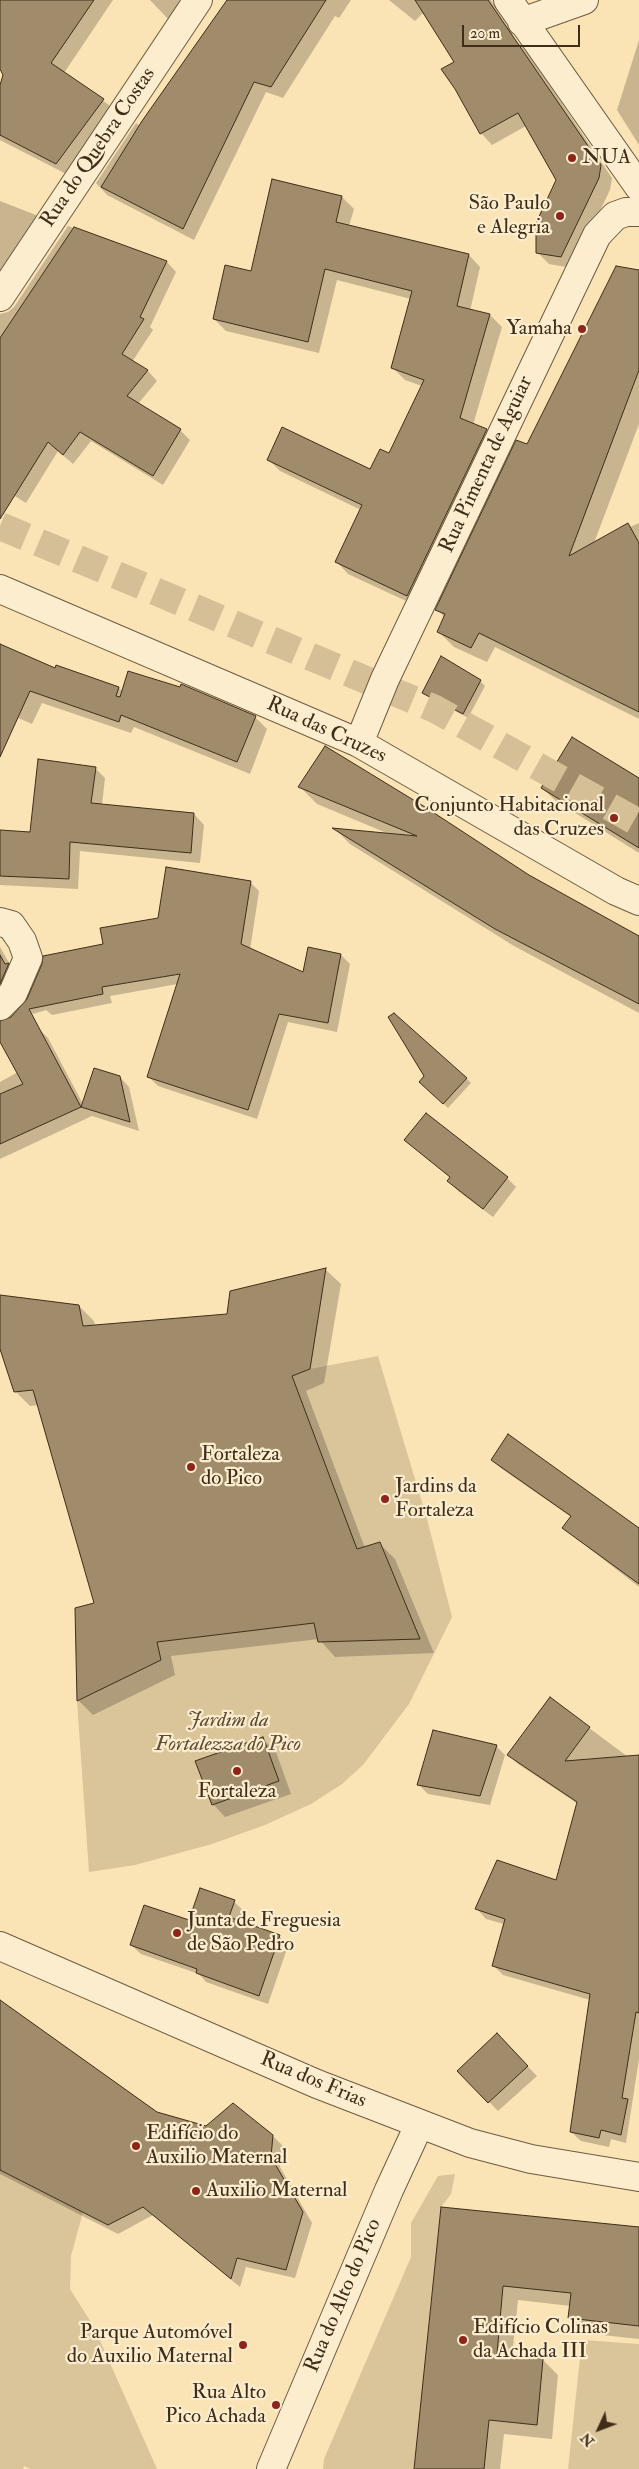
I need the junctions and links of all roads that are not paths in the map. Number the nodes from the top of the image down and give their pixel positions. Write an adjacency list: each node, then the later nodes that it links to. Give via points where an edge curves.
1 (198, 0): 6 (street, Rua do Quebra Costas)
2 (584, 0): 3 (street)
3 (515, 11): 4 (street)
4 (639, 188)
5 (639, 212): 8 (street, Rua Pimenta de Aguiar, via 615,216 596,234 384,679)
6 (0, 297)
7 (0, 589): 8 (street, Rua das Cruzes)
8 (359, 743): 9 (street, Rua das Cruzes, via 616,891)
9 (639, 901)
10 (0, 922): 11 (street, via 11,925 28,958 13,993)
11 (0, 1006)
12 (0, 1946): 13 (street, Rua dos Frias, via 340,2094)
13 (419, 2125): 14 (street, Rua dos Frias, via 531,2159); 15 (street, Rua do Alto do Pico, via 388,2190)
14 (639, 2177)
15 (271, 2469)

